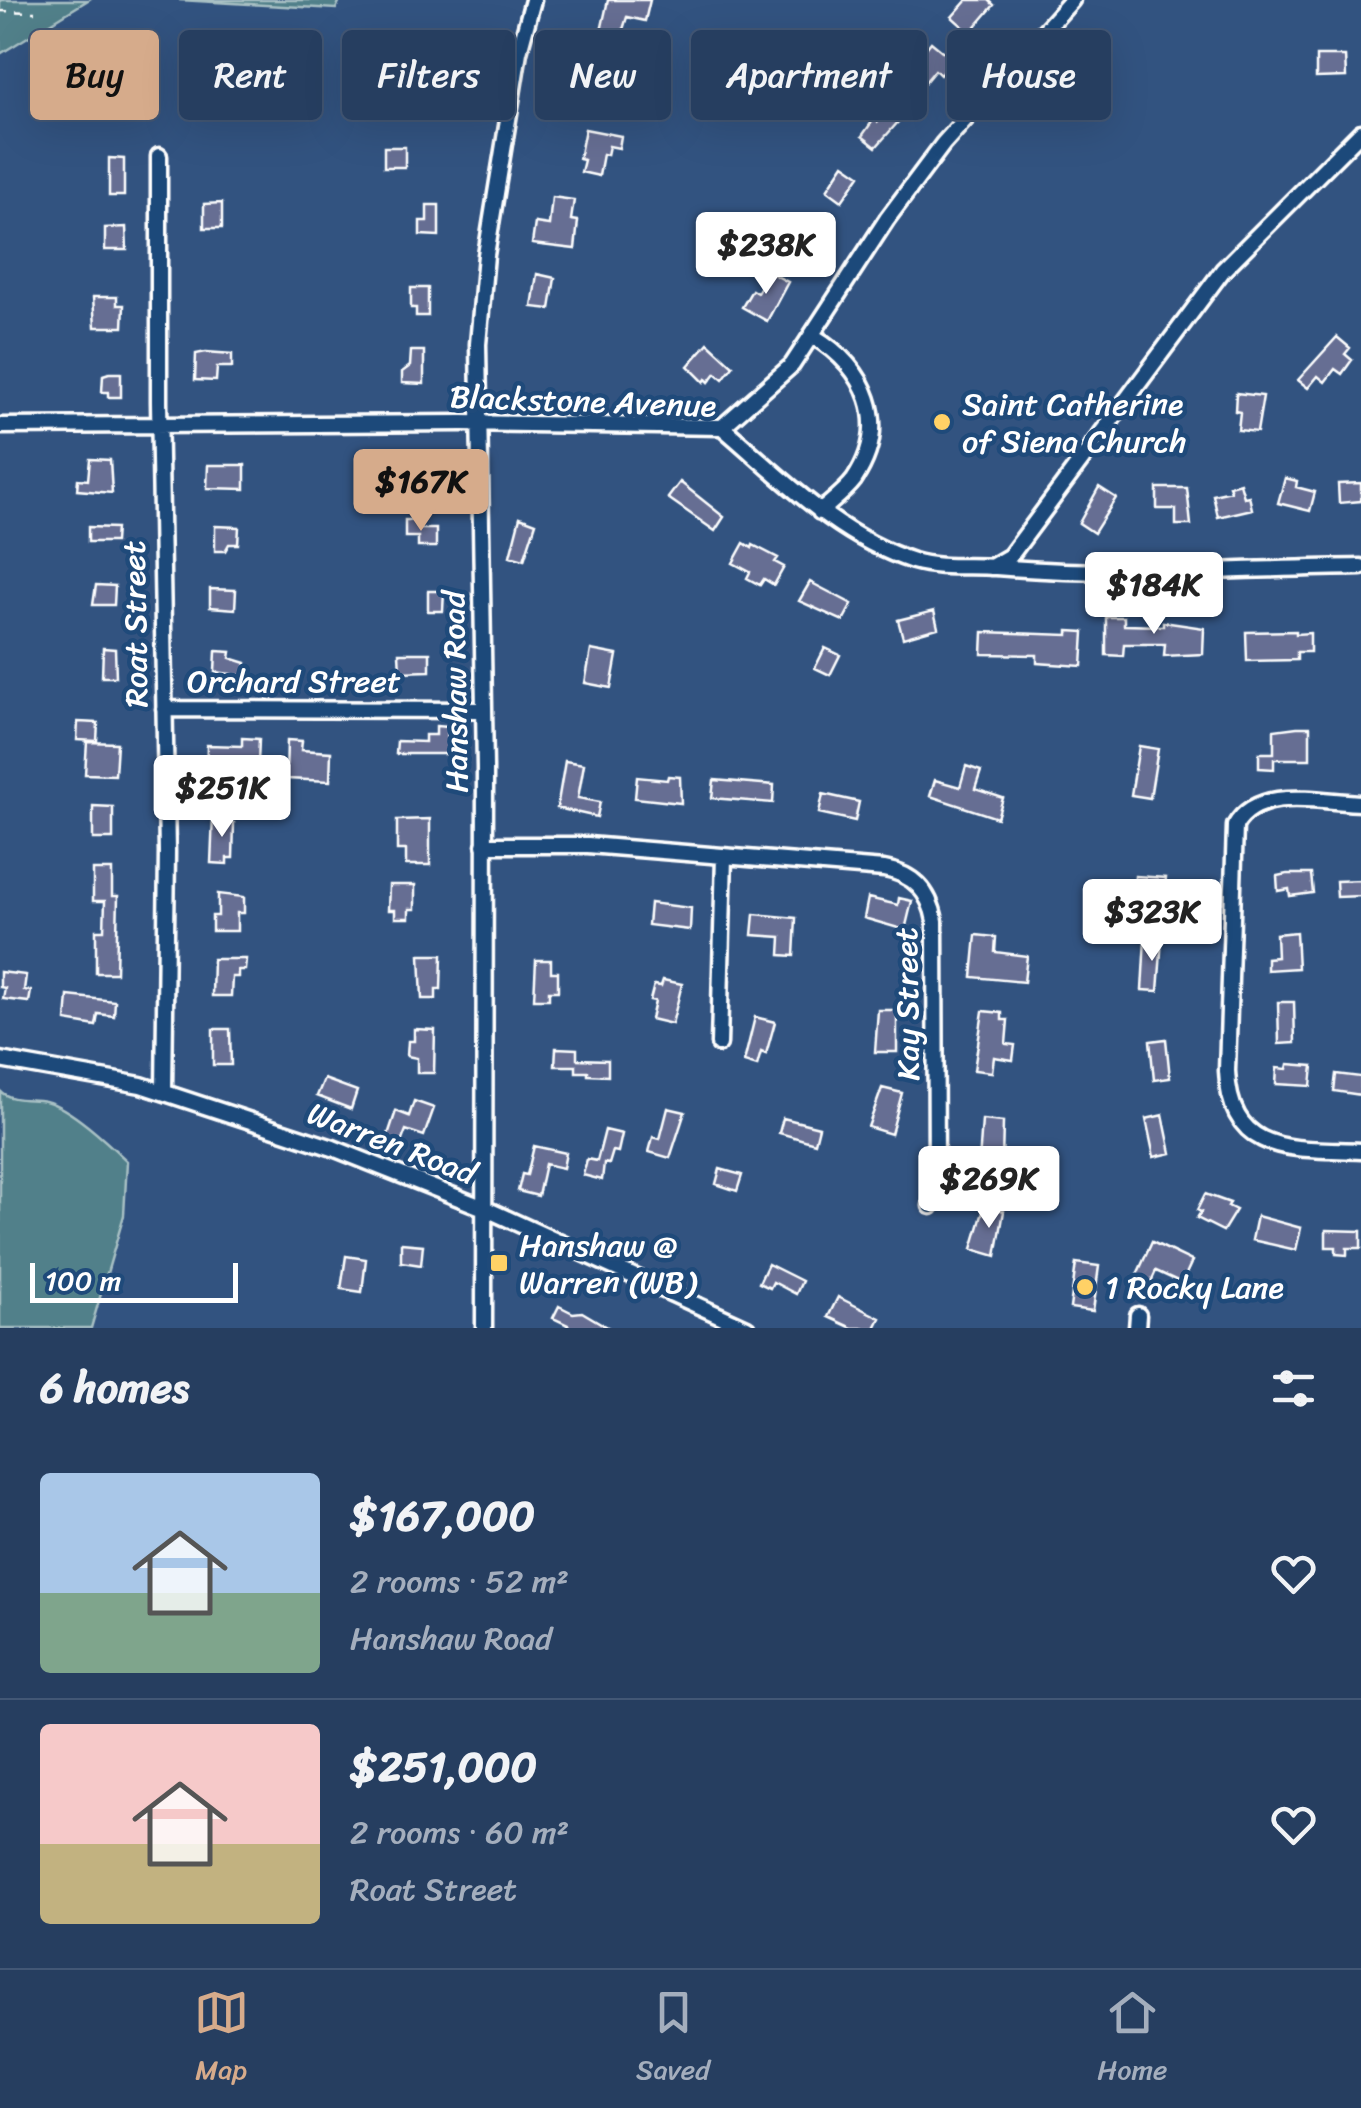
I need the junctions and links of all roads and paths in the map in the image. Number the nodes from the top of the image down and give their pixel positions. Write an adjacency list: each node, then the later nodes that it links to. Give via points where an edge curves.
1 (533, 0): 8 (street, Hanshaw Road, via 486,256)
2 (1072, 0): 7 (street, via 942,146)
3 (0, 11): 4 (path)
4 (35, 12)
5 (1361, 132): 13 (street, via 1222,270 1010,556)
6 (159, 156): 9 (street, Roat Street)
7 (813, 336): 11 (street, via 777,380); 12 (street, via 857,373 872,429 852,483)
8 (478, 423): 9 (street, Blackstone Avenue); 11 (street, Blackstone Avenue); 16 (street, Hanshaw Road)
9 (160, 425): 10 (street, Blackstone Avenue); 15 (street, Roat Street)
10 (0, 426)
11 (722, 427): 12 (street, Blackstone Avenue)
12 (820, 512): 13 (street, Blackstone Avenue, via 914,561)
13 (991, 567): 14 (street, Blackstone Avenue)
14 (1361, 568)
15 (164, 709): 16 (street, Orchard Street); 22 (street, Roat Street)
16 (484, 710): 18 (street, Hanshaw Road)
17 (1361, 803): 23 (street, via 1268,800 1244,811 1234,826 1227,1070 1231,1104 1256,1137 1281,1147)
18 (484, 845): 19 (street, Kay Street); 25 (street, Hanshaw Road)
19 (724, 856): 20 (street); 24 (street, Kay Street, via 896,871 930,899 936,1174)
20 (720, 1044)
21 (0, 1060): 22 (street, Warren Road)
22 (164, 1091): 25 (street, Warren Road)
23 (1361, 1151)
24 (931, 1206)
25 (484, 1208): 26 (street, Hanshaw Road); 27 (street, Warren Road)
26 (484, 1328)
27 (748, 1328)

